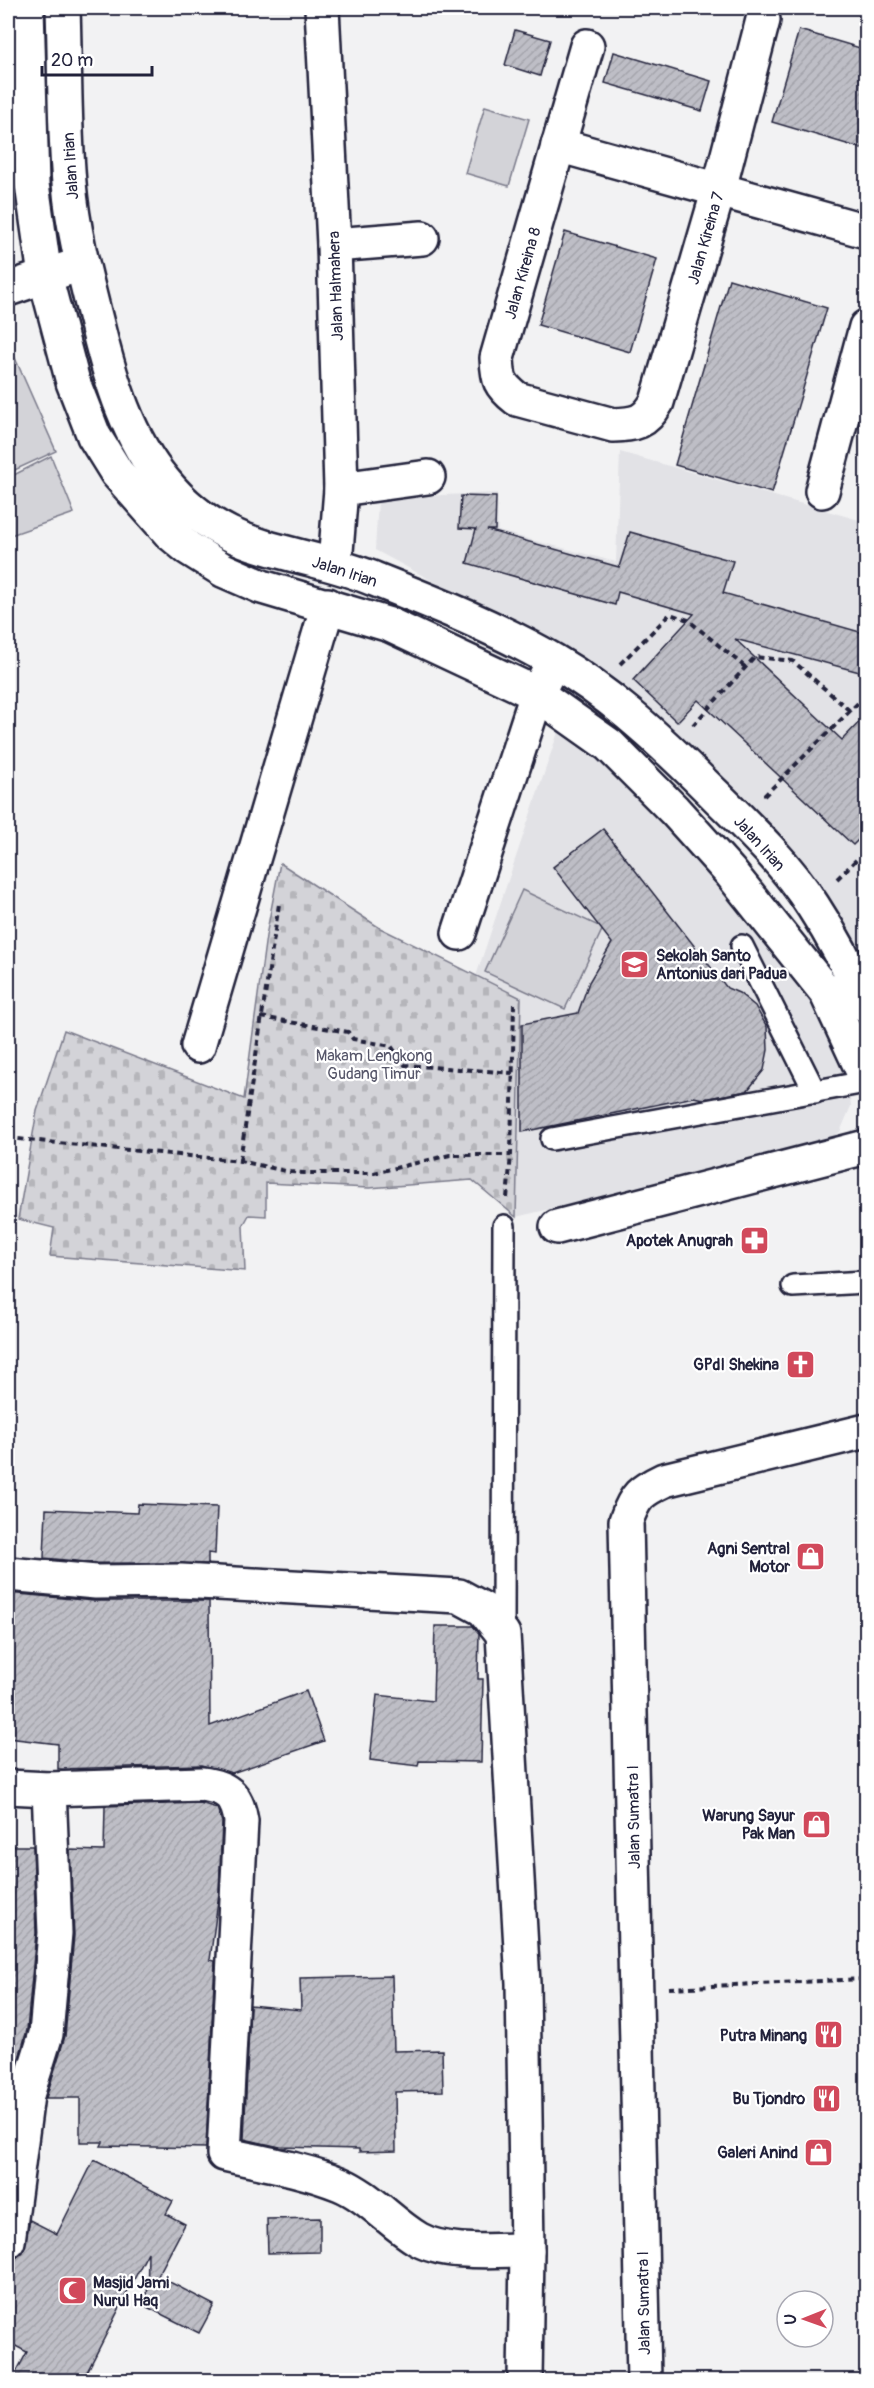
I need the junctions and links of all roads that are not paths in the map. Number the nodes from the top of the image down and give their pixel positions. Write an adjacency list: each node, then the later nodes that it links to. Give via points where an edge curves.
1 (27, 8): 12 (street, Jalan Irian, via 32,184)
2 (63, 8): 11 (street, Jalan Irian, via 69,185)
3 (322, 8): 10 (street, Jalan Halmahera)
4 (763, 20): 7 (street, Jalan Kireina 7)
5 (587, 46): 6 (street, Jalan Kireina 8)
6 (558, 145): 7 (street); 15 (street, Jalan Kireina 8, via 498,357 498,377 504,389 517,399)
7 (719, 189): 8 (street); 15 (street, Jalan Kireina 7, via 657,402 640,422)
8 (867, 231)
9 (422, 238): 10 (street)
10 (334, 245): 17 (street, Jalan Halmahera)
11 (82, 264): 12 (street); 19 (street, Jalan Irian, via 108,369 124,412 145,454 181,502)
12 (45, 276): 13 (street); 19 (street, Jalan Irian, via 73,382 94,436 117,473 170,533)
13 (8, 289)
14 (867, 327): 18 (street)
15 (613, 426)
16 (428, 477): 17 (street)
17 (341, 489): 20 (street, Jalan Halmahera)
18 (822, 491)
19 (196, 534): 20 (street, Jalan Irian, via 236,539); 21 (street, Jalan Irian, via 223,570 262,587)
20 (335, 564): 22 (street, Jalan Irian, via 490,628)
21 (328, 605): 23 (street, Jalan Irian, via 390,625); 29 (street)
22 (553, 661): 23 (street); 24 (street, Jalan Irian)
23 (537, 694): 25 (street, Jalan Irian); 26 (street)
24 (631, 715): 25 (street); 28 (street, Jalan Irian, via 775,857 812,904)
25 (609, 745): 30 (street, Jalan Irian, via 729,872 826,992)
26 (459, 933)
27 (742, 946): 31 (lane)
28 (867, 1005)
29 (198, 1046)
30 (867, 1080): 31 (lane)
31 (815, 1092): 32 (lane)
32 (552, 1139)
33 (867, 1147): 35 (street)
34 (504, 1226): 40 (lane)
35 (557, 1227)
36 (867, 1282): 37 (lane)
37 (793, 1286)
38 (867, 1431): 46 (street, Jalan Sumatra I, via 664,1480 641,1491 626,1521)
39 (8, 1574): 40 (street, via 96,1582 181,1581 459,1596 483,1609)
40 (503, 1634): 44 (street, via 523,1983)
41 (8, 1786): 42 (street)
42 (49, 1789): 43 (street, via 55,1933 46,2034 27,2094); 44 (street, via 201,1784 222,1789 239,1804 242,1821 224,2154 342,2185 419,2240 436,2246)
43 (8, 2241)
44 (527, 2250): 45 (street)
45 (525, 2380)
46 (644, 2380)

